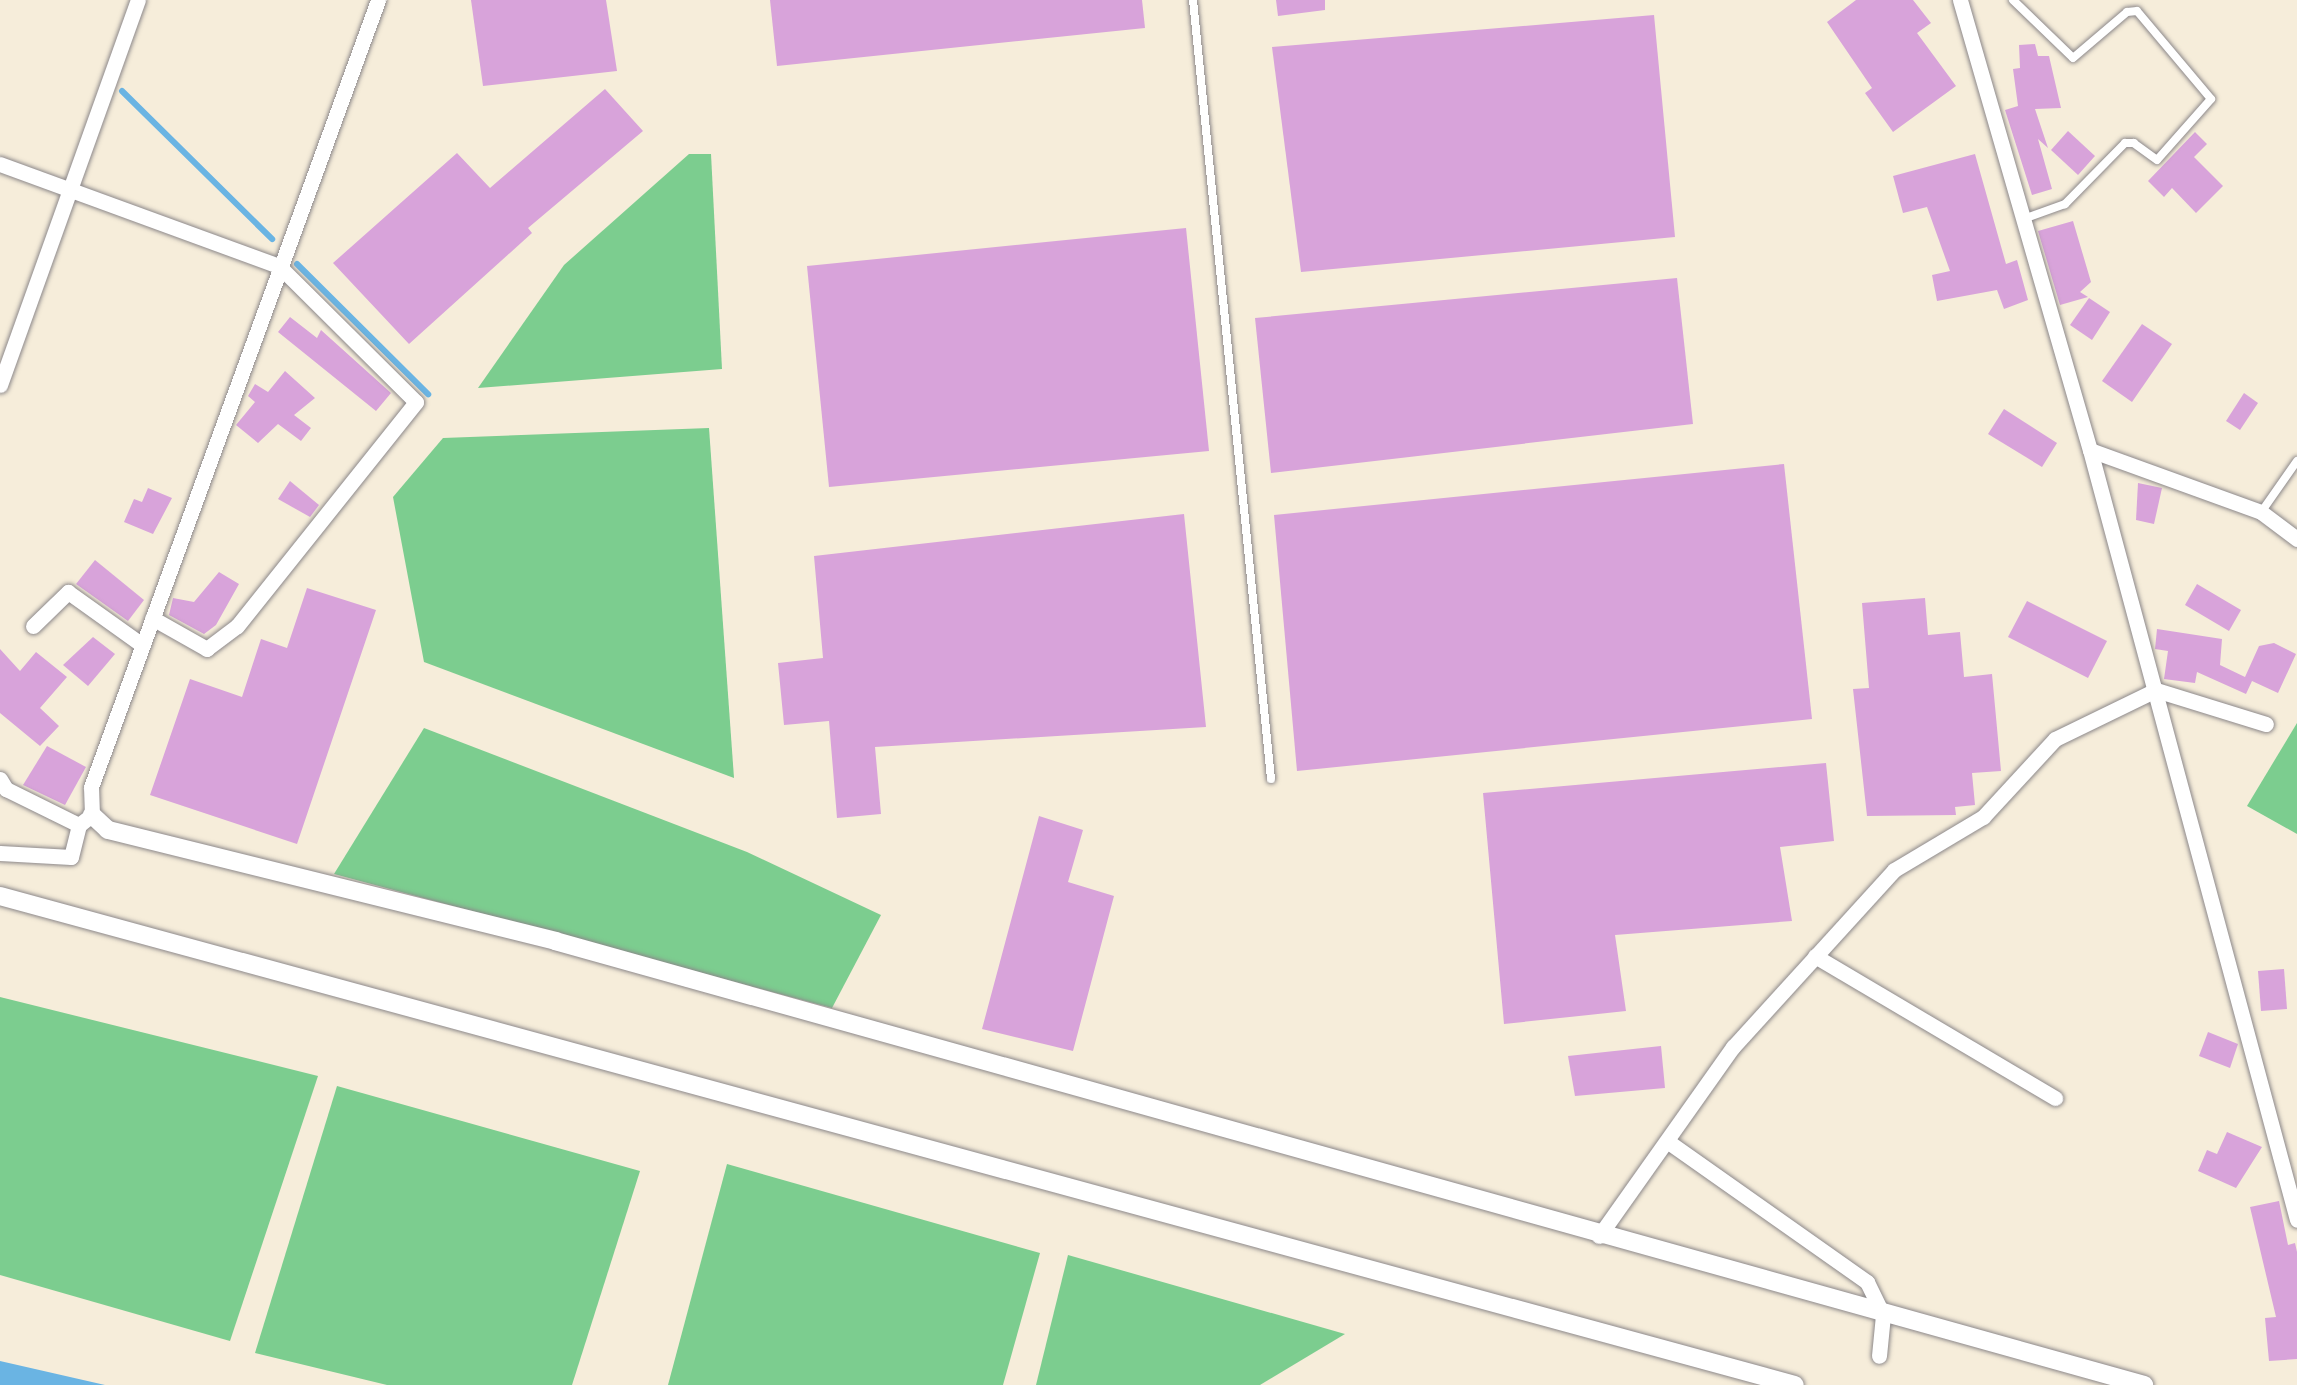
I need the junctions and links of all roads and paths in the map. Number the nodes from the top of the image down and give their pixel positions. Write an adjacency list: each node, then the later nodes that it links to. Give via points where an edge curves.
1 (138, 0): 7 (street)
2 (378, 0): 9 (street)
3 (1194, 0): 21 (lane)
4 (1960, 0): 8 (street)
5 (2013, 0): 8 (lane, via 2073,58 2127,12 2137,11 2211,98 2156,160 2134,143 2124,144 2065,204)
6 (0, 164): 7 (street)
7 (72, 189): 9 (street); 10 (street)
8 (2023, 219): 11 (street)
9 (279, 266): 15 (street); 15 (street, via 416,402 238,626 207,649)
10 (0, 385)
11 (2090, 450): 13 (street); 18 (street)
12 (2297, 462): 13 (lane)
13 (2261, 512): 14 (street)
14 (2297, 539)
15 (152, 618): 17 (street)
16 (33, 626): 17 (street, via 68,592)
17 (142, 645): 22 (street, via 91,787)
18 (2156, 690): 19 (street); 25 (street, via 2055,739 1983,817 1894,870); 28 (street)
19 (2266, 724)
20 (0, 779): 22 (street, via 6,789)
21 (1270, 779)
22 (86, 820): 23 (street, via 71,857); 29 (street, via 555,942)
23 (0, 853)
24 (0, 896): 32 (street)
25 (1815, 956): 26 (street); 27 (street, via 1734,1047)
26 (2054, 1098)
27 (1667, 1141): 29 (street); 30 (street, via 1867,1282)
28 (2297, 1220)
29 (1599, 1236): 30 (street)
30 (1882, 1315): 31 (street); 33 (street)
31 (1879, 1356)
32 (1795, 1385)
33 (2144, 1385)

